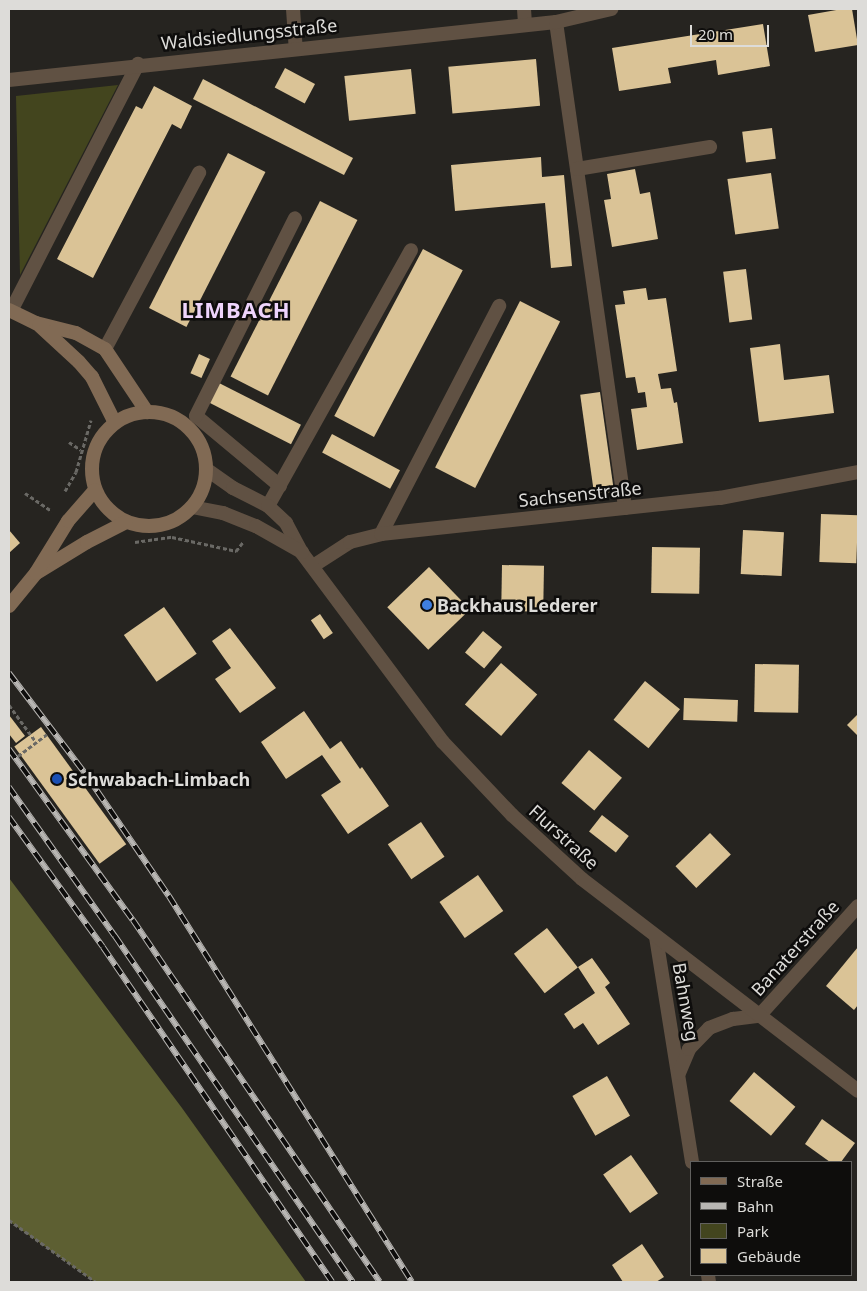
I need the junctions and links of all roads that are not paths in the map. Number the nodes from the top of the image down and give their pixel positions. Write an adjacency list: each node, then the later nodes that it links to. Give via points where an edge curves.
1 (293, 9): 6 (street)
2 (524, 9): 5 (street)
3 (611, 9): 4 (street, Waldsiedlungsstraße)
4 (556, 22): 5 (street, Waldsiedlungsstraße); 10 (street)
5 (525, 25): 6 (street, Waldsiedlungsstraße)
6 (296, 48): 7 (street, Waldsiedlungsstraße)
7 (138, 64): 8 (street, Waldsiedlungsstraße); 15 (street)
8 (9, 80)
9 (710, 147): 10 (street)
10 (577, 170): 26 (street)
11 (199, 173): 17 (street)
12 (295, 218): 22 (street, via 196,416)
13 (411, 250): 22 (street)
14 (498, 306): 28 (street)
15 (10, 310): 16 (main road)
16 (36, 323): 17 (main road, via 76,333); 19 (main road, via 92,377)
17 (106, 349): 18 (main road)
18 (147, 412): 19 (main road, via 130,415); 20 (main road, via 167,415 187,427 201,446)
19 (115, 423): 23 (main road, via 98,442 91,465)
20 (206, 469): 24 (street, Flurstraße); 25 (main road, via 203,490)
21 (858, 472): 26 (street, Sachsenstraße, via 720,498)
22 (280, 486): 24 (street)
23 (95, 490): 27 (main road, via 107,509); 31 (main road, via 68,521)
24 (268, 506): 29 (street, Flurstraße, via 286,523)
25 (192, 507): 27 (main road, via 173,522 165,524 149,527); 29 (street, Flurstraße, via 222,513 256,526)
26 (625, 508): 28 (street, Sachsenstraße)
27 (126, 522): 31 (main road)
28 (381, 534): 30 (street, Sachsenstraße, via 350,542)
29 (302, 553): 30 (street, Flurstraße)
30 (313, 566): 34 (street, Flurstraße, via 443,742 519,822 582,879)
31 (36, 573): 32 (main road)
32 (9, 606)
33 (858, 906): 35 (street, Banaterstraße)
34 (656, 938): 35 (street, Flurstraße); 36 (street, Bahnweg)
35 (759, 1016): 36 (street, Bahnweg, via 733,1019 709,1028 689,1049); 37 (street, Flurstraße)
36 (679, 1073): 38 (street, Bahnweg)
37 (858, 1091)
38 (692, 1161)

